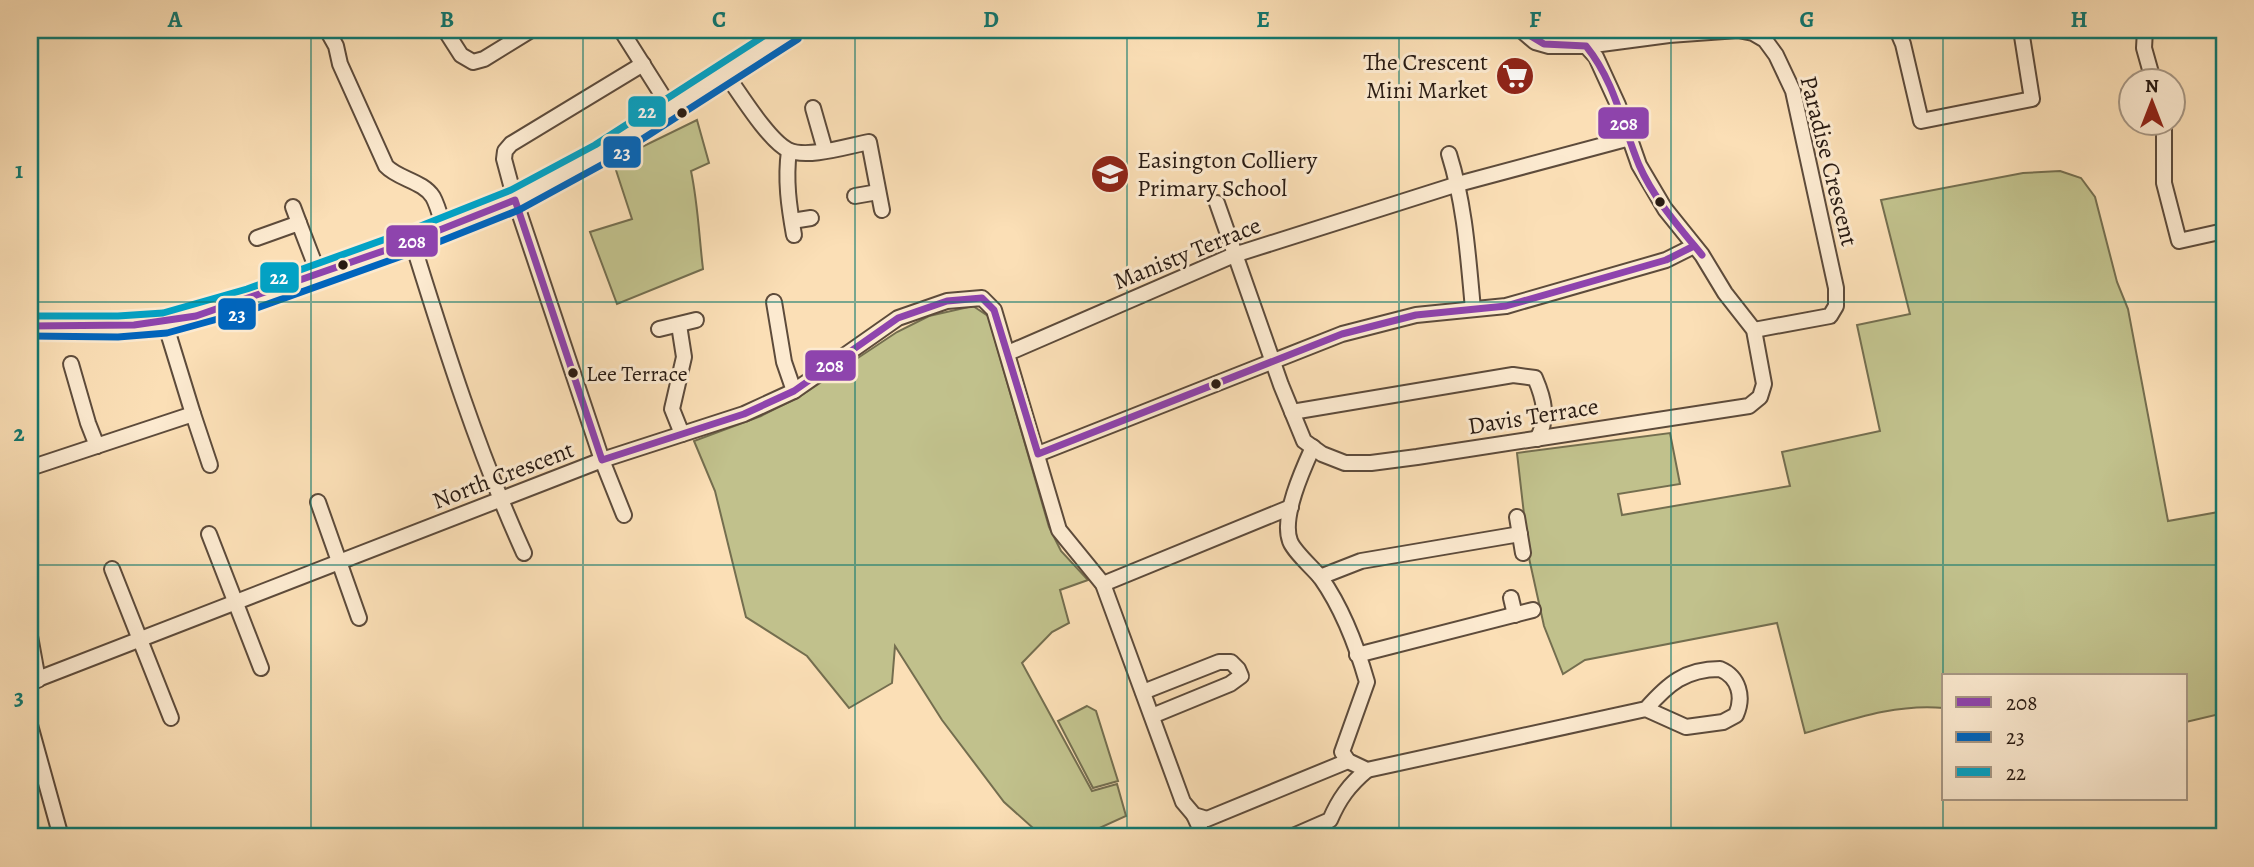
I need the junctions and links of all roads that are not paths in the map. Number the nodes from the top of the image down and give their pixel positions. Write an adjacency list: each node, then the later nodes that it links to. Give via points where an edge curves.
1 (327, 30): 30 (street, via 386,166 432,196)
2 (445, 30): 3 (street, via 461,55 472,62)
3 (531, 30)
4 (621, 30): 11 (street)
5 (790, 30): 13 (main road)
6 (1521, 30): 10 (street, Paradise Crescent, via 1549,46)
7 (1897, 30): 8 (street, via 1921,121 2032,99)
8 (2021, 30)
9 (2145, 30): 12 (street)
10 (1586, 46): 17 (street, via 1596,57); 44 (street, Paradise Crescent, via 1738,30 1765,40 1776,55 1793,91 1836,288 1836,306 1830,316)
11 (643, 64): 14 (street); 24 (street, via 511,144 504,159)
12 (2149, 66)
13 (725, 73): 14 (main road); 19 (street, via 775,141)
14 (671, 108): 24 (main road, via 600,154)
15 (813, 108): 18 (street)
16 (2164, 136): 31 (street, via 2165,183 2179,242)
17 (1630, 138): 21 (street, Manisty Terrace); 34 (street, via 1639,165 1665,209)
18 (825, 150): 19 (street); 22 (street, via 869,142)
19 (789, 151): 28 (street, via 786,172 793,229)
20 (1450, 154): 21 (street)
21 (1458, 184): 35 (street, Manisty Terrace); 38 (street)
22 (878, 192): 23 (street); 27 (street)
23 (855, 196)
24 (515, 200): 30 (main road); 56 (street)
25 (1217, 203): 35 (street)
26 (293, 207): 29 (street)
27 (881, 210)
28 (811, 218)
29 (299, 223): 32 (street); 36 (street)
30 (444, 229): 33 (main road)
31 (2224, 231)
32 (257, 238)
33 (412, 242): 36 (main road); 59 (street, via 459,392)
34 (1694, 246): 38 (street, via 1666,260 1506,306); 44 (street)
35 (1234, 255): 45 (street, Manisty Terrace); 46 (street)
36 (319, 275): 40 (main road)
37 (774, 302): 48 (street)
38 (1473, 309): 46 (street, via 1416,315 1342,334)
39 (696, 320): 41 (street)
40 (165, 323): 42 (main road); 50 (street)
41 (679, 325): 43 (street); 51 (street, via 684,357 673,409)
42 (30, 326)
43 (659, 329)
44 (1754, 330): 52 (street, Davis Terrace, via 1763,384 1760,397 1749,405)
45 (1008, 353): 48 (street, North Crescent, via 994,310 982,298 947,301 898,318); 55 (street)
46 (1272, 362): 49 (street); 55 (street)
47 (71, 364): 53 (street)
48 (794, 391): 51 (street, North Crescent, via 744,414)
49 (1292, 412): 52 (street, via 1513,375 1535,378 1541,391 1545,413); 54 (street, via 1304,441)
50 (193, 414): 53 (street); 57 (street)
51 (682, 434): 56 (street, North Crescent)
52 (1537, 439): 54 (street, Davis Terrace, via 1371,463 1345,463)
53 (97, 446): 58 (street)
54 (1313, 447): 61 (street, via 1296,483)
55 (1038, 454): 71 (street, via 1059,530)
56 (602, 460): 59 (street, North Crescent); 62 (street)
57 (210, 465)
58 (30, 468)
59 (500, 500): 66 (street); 68 (street, North Crescent)
60 (318, 502): 68 (street)
61 (1292, 507): 70 (street, via 1290,541); 71 (street)
62 (624, 515)
63 (1517, 517): 65 (street)
64 (209, 534): 73 (street)
65 (1520, 534): 67 (street); 70 (street, via 1361,561)
66 (524, 553)
67 (1523, 553)
68 (339, 564): 73 (street, North Crescent); 76 (street)
69 (112, 569): 78 (street)
70 (1320, 577): 79 (street, via 1336,602)
71 (1103, 584): 82 (street)
72 (1511, 598): 75 (street)
73 (237, 603): 78 (street, North Crescent); 80 (street)
74 (1533, 610): 75 (street)
75 (1516, 615): 79 (street)
76 (359, 618)
77 (30, 636): 81 (street)
78 (139, 640): 81 (street, North Crescent); 85 (street)
79 (1357, 655): 87 (street, via 1367,682 1342,752)
80 (261, 668)
81 (34, 681)
82 (1143, 692): 84 (street); 84 (street, via 1219,662 1231,662 1241,676)
83 (1646, 709): 83 (street, via 1680,677 1696,672 1720,669 1739,688 1740,708 1723,722 1686,727); 88 (street)
84 (1152, 716): 89 (street, via 1183,802)
85 (171, 718)
86 (30, 726): 90 (street)
87 (1348, 761): 88 (street); 89 (street, via 1207,819)
88 (1367, 770): 94 (street, via 1350,784 1330,820)
89 (1194, 815): 91 (street)
90 (61, 837)
91 (1204, 837)
92 (1221, 837): 93 (street)
93 (1236, 837)
94 (1291, 837)

